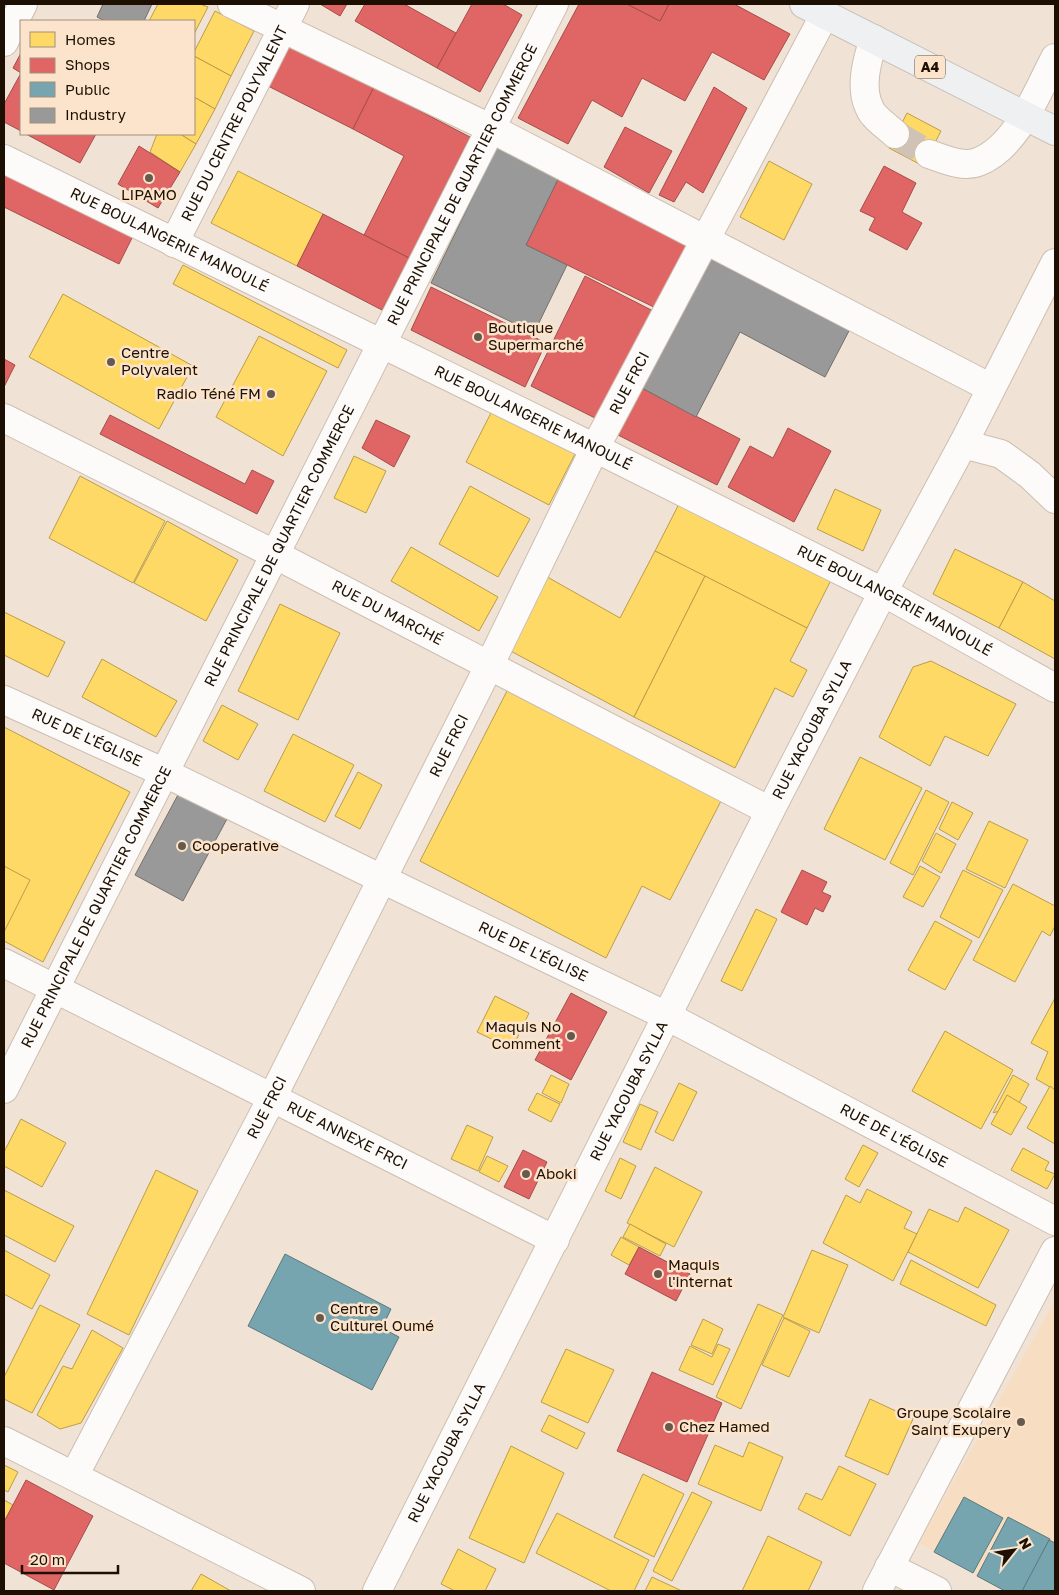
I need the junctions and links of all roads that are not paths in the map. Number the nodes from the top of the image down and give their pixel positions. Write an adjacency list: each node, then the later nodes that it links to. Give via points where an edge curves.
1 (23, 4): 8 (street)
2 (232, 4): 6 (street)
3 (295, 4): 6 (street, RUE DU CENTRE POLYVALENT)
4 (554, 4): 11 (street, RUE PRINCIPALE DE QUARTIER COMMERCE)
5 (814, 9): 7 (main road, A4); 16 (street, RUE FRCI)
6 (283, 28): 11 (street); 17 (street, RUE DU CENTRE POLYVALENT)
7 (874, 39): 10 (main road, A4); 13 (street, via 864,90 870,110)
8 (4, 42)
9 (1055, 58): 10 (street)
10 (1025, 116): 12 (main road, A4); 14 (street, via 1001,147 977,162 957,163)
11 (490, 128): 16 (street); 19 (street, RUE PRINCIPALE DE QUARTIER COMMERCE)
12 (1055, 131)
13 (895, 134)
14 (929, 154)
15 (4, 159): 17 (street, RUE BOULANGERIE MANOULÉ)
16 (705, 240): 20 (street); 23 (street, RUE FRCI)
17 (174, 243): 19 (street, RUE BOULANGERIE MANOULÉ)
18 (1055, 263): 20 (street, RUE YACOUBA SYLLA)
19 (381, 344): 23 (street, RUE BOULANGERIE MANOULÉ); 25 (street, RUE PRINCIPALE DE QUARTIER COMMERCE)
20 (991, 388): 22 (street, RUE YACOUBA SYLLA)
21 (4, 418): 25 (street, RUE DU MARCHÉ)
22 (963, 444): 24 (street, via 1001,454); 26 (street, RUE YACOUBA SYLLA)
23 (595, 448): 26 (street, RUE BOULANGERIE MANOULÉ); 27 (street, RUE FRCI)
24 (1055, 498)
25 (274, 554): 27 (street, RUE DU MARCHÉ); 30 (street, RUE PRINCIPALE DE QUARTIER COMMERCE)
26 (883, 592): 28 (street, RUE BOULANGERIE MANOULÉ); 31 (street, RUE YACOUBA SYLLA)
27 (489, 666): 31 (street, RUE DU MARCHÉ); 32 (street, RUE FRCI)
28 (1055, 688)
29 (4, 700): 30 (street, RUE DE L'ÉGLISE)
30 (165, 773): 32 (street, RUE DE L'ÉGLISE); 34 (street, RUE PRINCIPALE DE QUARTIER COMMERCE)
31 (770, 811): 35 (street, RUE YACOUBA SYLLA)
32 (382, 880): 35 (street, RUE DE L'ÉGLISE); 37 (street, RUE FRCI)
33 (4, 963): 34 (street, RUE ANNEXE FRCI)
34 (54, 989): 36 (street, RUE PRINCIPALE DE QUARTIER COMMERCE); 37 (street, RUE ANNEXE FRCI)
35 (667, 1016): 38 (street, RUE DE L'ÉGLISE); 39 (street, RUE YACOUBA SYLLA)
36 (4, 1088)
37 (272, 1098): 39 (street, RUE ANNEXE FRCI); 42 (street, RUE FRCI)
38 (1055, 1221)
39 (555, 1240): 45 (street, RUE YACOUBA SYLLA)
40 (1055, 1251): 43 (street)
41 (4, 1441): 42 (street)
42 (74, 1476): 44 (street)
43 (883, 1579): 46 (street)
44 (301, 1591)
45 (376, 1591)
46 (937, 1591)

